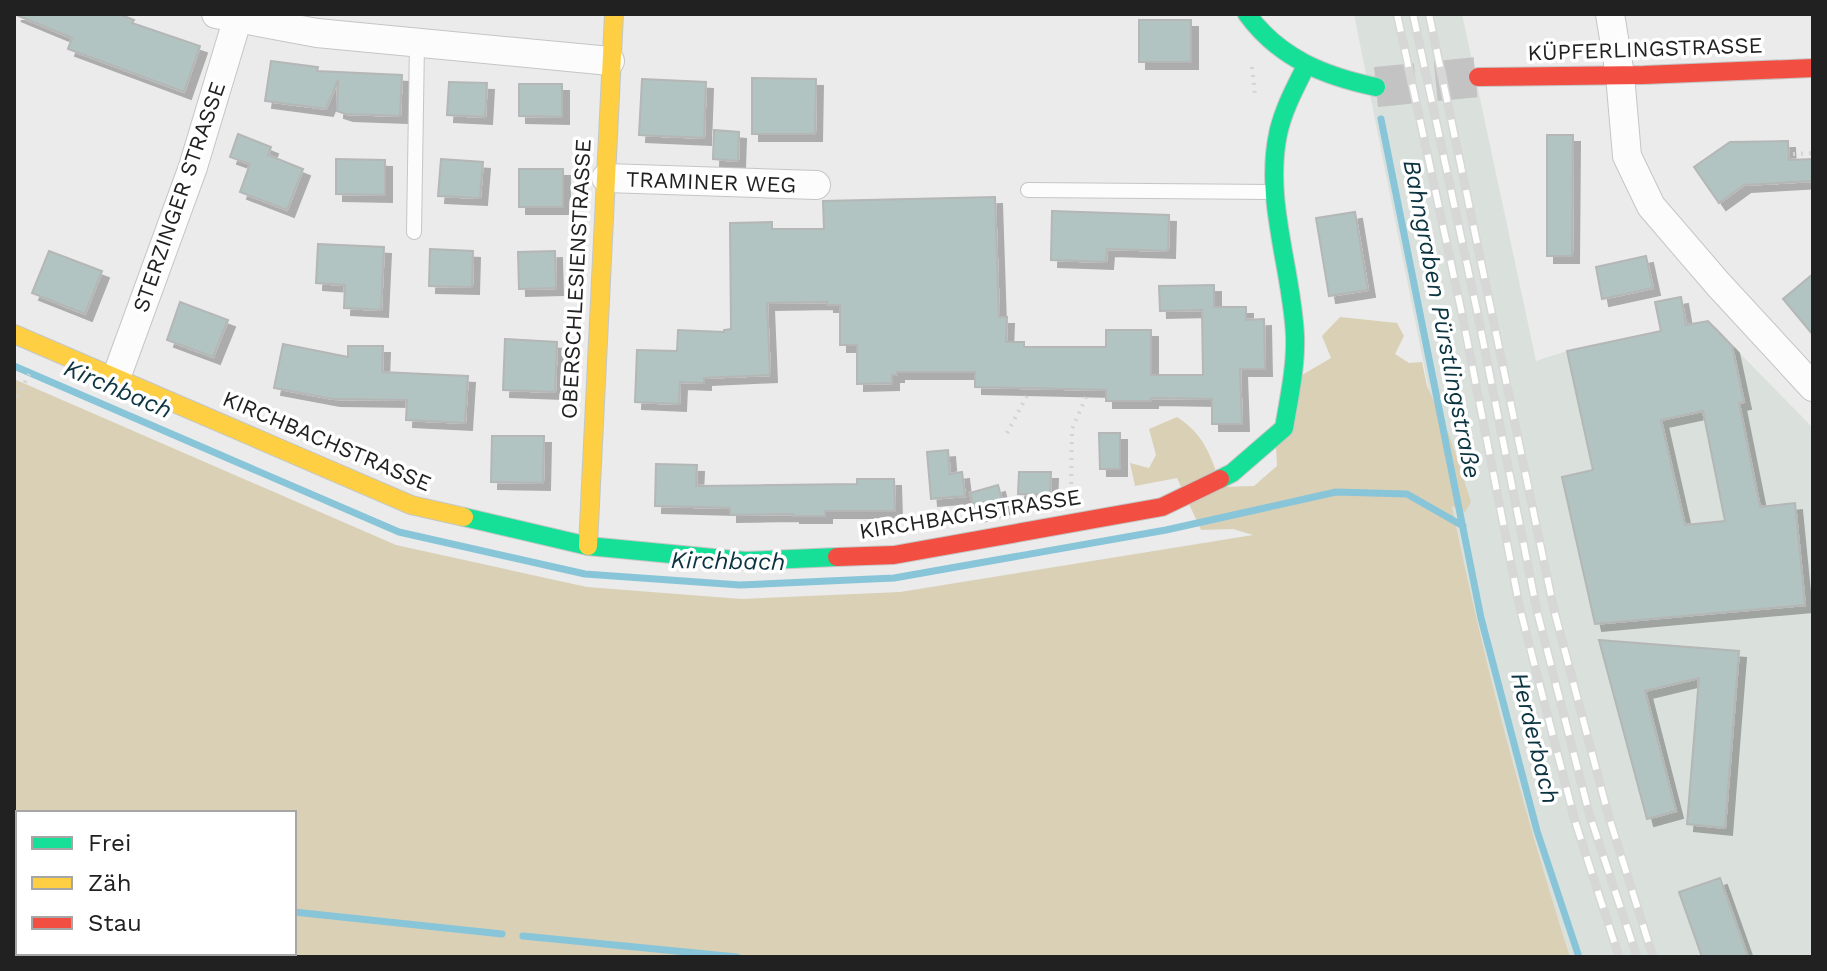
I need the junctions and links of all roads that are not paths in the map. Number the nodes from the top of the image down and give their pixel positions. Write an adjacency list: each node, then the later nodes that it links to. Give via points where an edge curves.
1 (614, 14): 6 (street, OBERSCHLESIENSTRASSE)
2 (1247, 14): 7 (street, via 1273,43)
3 (1610, 14): 9 (street)
4 (231, 16): 5 (street, via 317,33); 18 (street, STERZINGER STRASSE, via 193,167)
5 (417, 43): 6 (street); 16 (lane)
6 (610, 61): 12 (street, OBERSCHLESIENSTRASSE)
7 (1306, 66): 11 (street, via 1342,81); 15 (street, KIRCHBACHSTRASSE, via 1280,116)
8 (1813, 68): 9 (street, KÜPFERLINGSTRASSE)
9 (1620, 75): 10 (street, KÜPFERLINGSTRASSE); 19 (street, via 1627,156 1651,206)
10 (1478, 77)
11 (1376, 87)
12 (606, 178): 13 (street, TRAMINER WEG); 20 (street, OBERSCHLESIENSTRASSE)
13 (816, 185)
14 (1028, 190): 15 (lane)
15 (1274, 192): 20 (street, KIRCHBACHSTRASSE, via 1295,339 1284,428 1232,473 1162,507 894,555 745,561)
16 (414, 232)
17 (14, 334): 18 (street, KIRCHBACHSTRASSE)
18 (116, 378): 20 (street, KIRCHBACHSTRASSE, via 411,505)
19 (1813, 387)
20 (588, 546)

